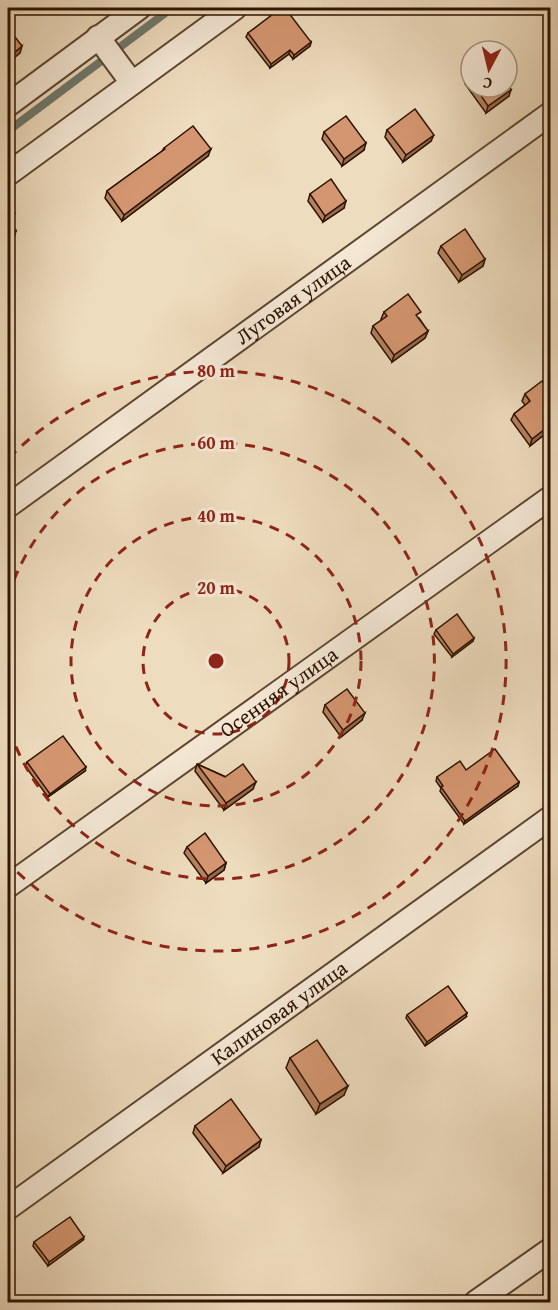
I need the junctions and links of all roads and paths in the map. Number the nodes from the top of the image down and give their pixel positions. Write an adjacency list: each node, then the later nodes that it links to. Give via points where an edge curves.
1 (139, 8): 3 (street)
2 (235, 8): 4 (street)
3 (98, 38): 4 (street); 5 (street)
4 (132, 83): 7 (street)
5 (8, 105)
6 (550, 114): 9 (street, Луговая улица)
7 (8, 174)
8 (550, 498): 11 (street, Осенняя улица)
9 (8, 506)
10 (550, 818): 12 (street, Калиновая улица)
11 (8, 886)
12 (8, 1208)
13 (550, 1250): 14 (street)
14 (476, 1302)

